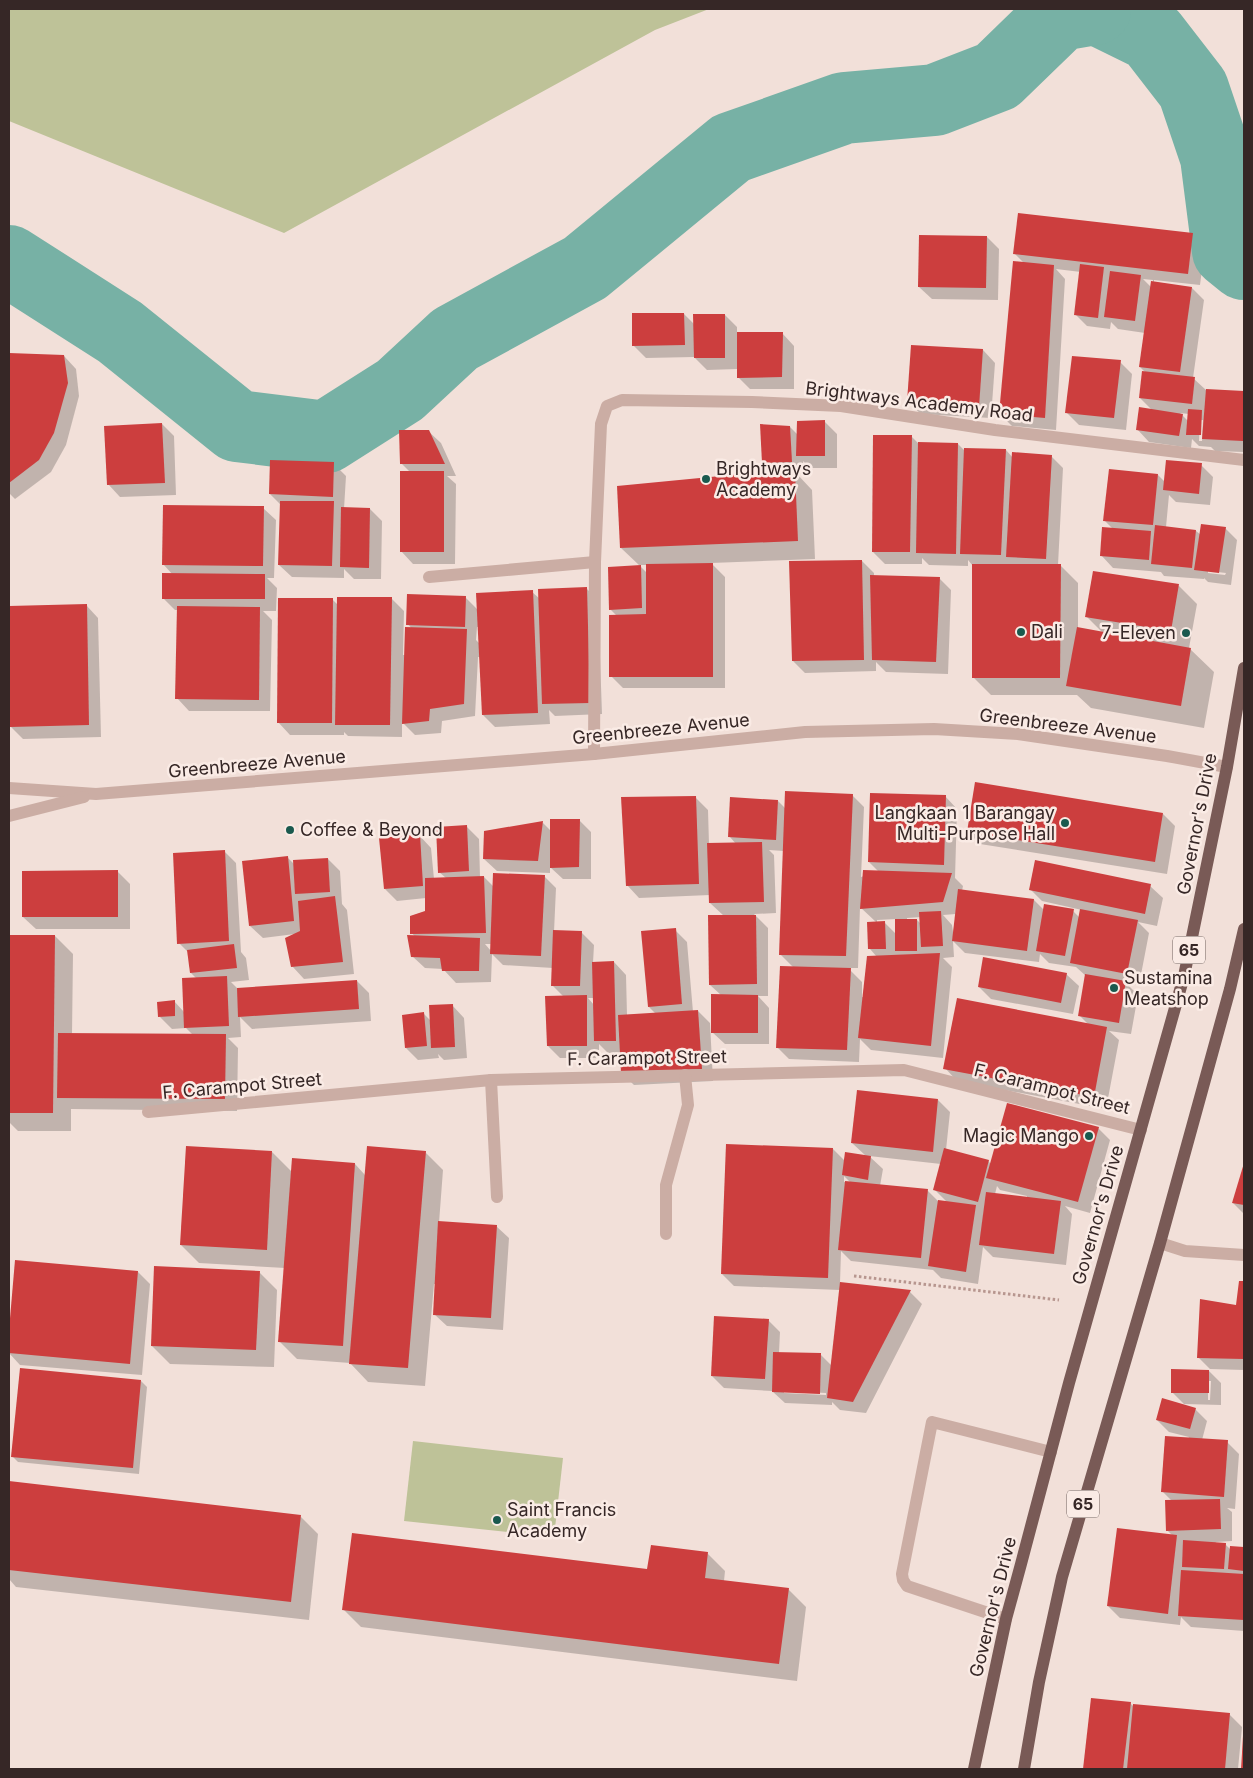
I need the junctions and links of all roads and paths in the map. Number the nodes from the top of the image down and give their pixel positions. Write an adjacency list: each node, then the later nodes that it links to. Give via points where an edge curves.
1 (1244, 460): 2 (street, Brightways Academy Road, via 995,430 841,406 622,400 607,406 601,424)
2 (596, 562): 3 (street); 5 (street, Brightways Academy Road)
3 (429, 577)
4 (1244, 668): 6 (main road, Governor's Drive / 65)
5 (594, 754): 6 (street, Greenbreeze Avenue, via 805,732 934,729 1018,734); 8 (street, Greenbreeze Avenue)
6 (1226, 767): 15 (main road, Governor's Drive / 65, via 1184,976)
7 (9, 788): 8 (street, Greenbreeze Avenue)
8 (96, 794): 9 (street, Greenbreeze Avenue)
9 (9, 816)
10 (1244, 929): 11 (main road, 65)
11 (1242, 950): 18 (main road, 65)
12 (685, 1075): 13 (street, F. Carampot Street); 15 (street, F. Carampot Street, via 904,1070); 17 (street, via 688,1105 666,1185)
13 (490, 1080): 14 (street, F. Carampot Street); 16 (street)
14 (148, 1112)
15 (1141, 1130): 22 (main road, Governor's Drive / 65)
16 (497, 1197)
17 (666, 1234)
18 (1160, 1243): 19 (street, via 1185,1251); 25 (main road, 65, via 1062,1577)
19 (1244, 1255)
20 (854, 1276): 21 (path)
21 (1059, 1300)
22 (1051, 1452): 23 (main road, Governor's Drive / 65); 23 (street, via 932,1422 903,1580 906,1586)
23 (1006, 1619): 24 (main road, Governor's Drive / 65)
24 (974, 1769)
25 (1024, 1769)

